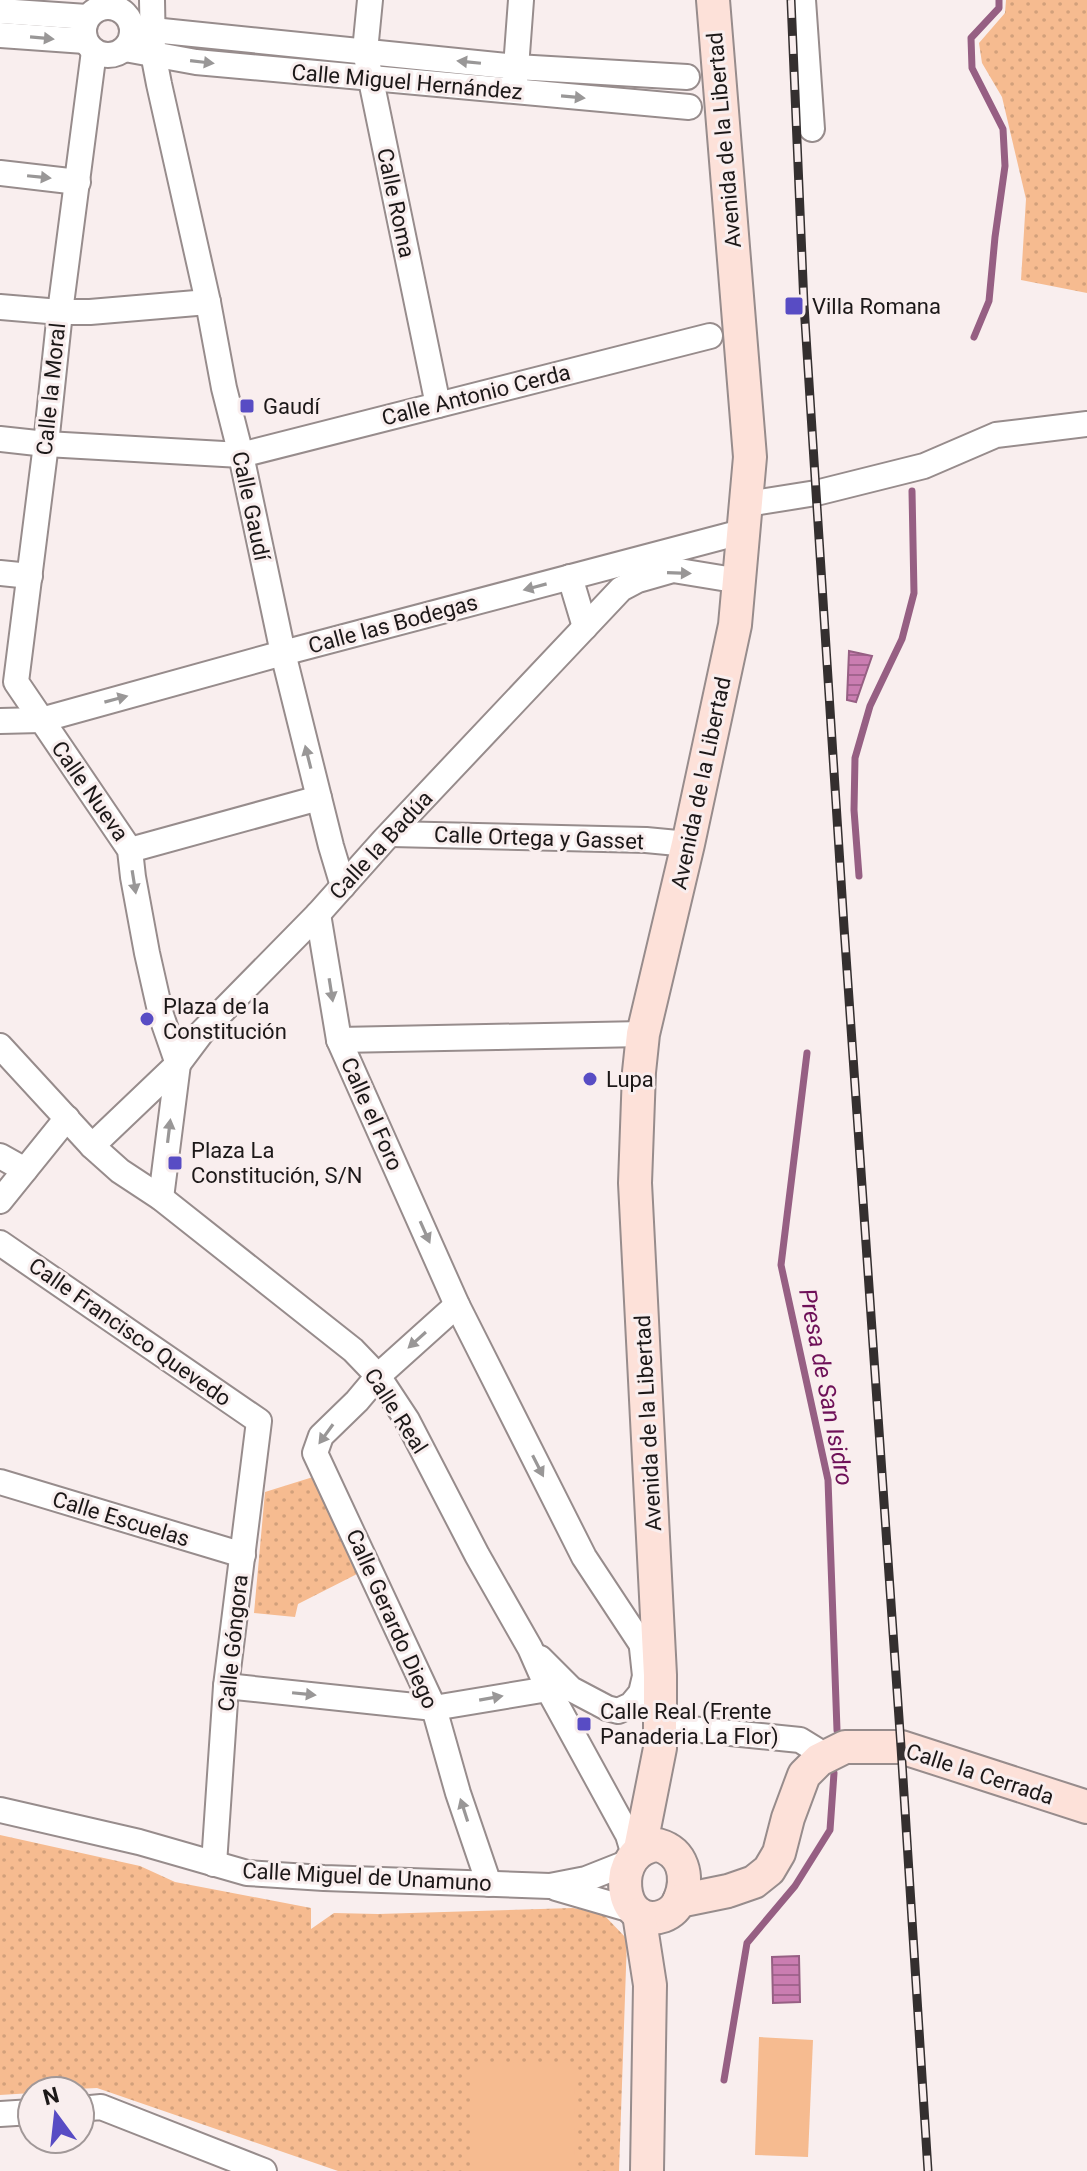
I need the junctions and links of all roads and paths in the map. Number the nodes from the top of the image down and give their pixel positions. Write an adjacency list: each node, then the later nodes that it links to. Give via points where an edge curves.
1 (152, 0): 9 (street, Calle Gaudí)
2 (370, 0): 10 (street, Calle Roma)
3 (521, 0): 11 (street)
4 (713, 0): 28 (main road, Avenida de la Libertad, via 750,457)
5 (803, 0): 16 (street)
6 (13, 7): 7 (street)
7 (85, 27): 8 (street, one-way to 7); 9 (street, via 105,56); 9 (street, via 96,9 108,6 128,16); 18 (street, Calle la Moral)
8 (2, 38)
9 (141, 40): 10 (street, Calle Miguel Hernández); 13 (street, Calle Miguel Hernández, one-way to 13, via 196,62); 19 (street, Calle Gaudí)
10 (365, 51): 11 (street, Calle Miguel Hernández, one-way to 10); 13 (street, Calle Roma)
11 (516, 67): 12 (street, Calle Miguel Hernández); 14 (street)
12 (687, 77)
13 (371, 79): 14 (street, Calle Miguel Hernández); 23 (street, Calle Roma)
14 (513, 92): 15 (street, Calle Miguel Hernández, one-way to 15)
15 (689, 107)
16 (812, 129)
17 (0, 173): 18 (street, one-way to 18)
18 (78, 182): 21 (street, Calle la Moral)
19 (208, 302): 21 (street); 27 (street, Calle Gaudí)
20 (0, 307): 21 (street)
21 (60, 312): 26 (street, Calle la Moral)
22 (710, 336): 23 (street, Calle Antonio Cerda)
23 (438, 405): 27 (street, Calle Antonio Cerda)
24 (1087, 424): 28 (street, Calle las Bodegas, via 996,435 924,466)
25 (0, 439): 26 (street, Calle Antonio Cerda)
26 (46, 444): 27 (street, Calle Antonio Cerda); 31 (street, Calle la Moral)
27 (241, 455): 36 (street, Calle Gaudí)
28 (746, 517): 29 (street, Calle las Bodegas); 33 (main road, Avenida de la Libertad)
29 (649, 556): 32 (street, Calle las Bodegas); 34 (street)
30 (0, 573): 31 (street)
31 (30, 576): 37 (street, Calle la Moral, via 16,682)
32 (570, 577): 35 (street); 36 (street, Calle las Bodegas, one-way to 36)
33 (740, 581): 34 (street, Calle la Badúa, one-way to 33, via 673,570); 41 (main road, Avenida de la Libertad)
34 (621, 589): 35 (street, Calle la Badúa)
35 (585, 627): 40 (street, Calle la Badúa)
36 (283, 653): 37 (street, Calle las Bodegas, one-way to 36); 39 (street, Calle Gaudí, one-way to 36)
37 (41, 720): 38 (street, Calle Nueva); 42 (street, Calle Nueva)
38 (0, 721)
39 (319, 798): 42 (street); 43 (street, Calle Gaudí)
40 (391, 834): 41 (street, Calle Ortega y Gasset); 43 (street, Calle la Badúa)
41 (688, 844): 45 (main road, Avenida de la Libertad)
42 (130, 850): 48 (street, Calle Nueva, one-way to 48, via 147,953)
43 (343, 886): 44 (street, Calle la Badúa)
44 (318, 914): 46 (street, Calle el Foro, one-way to 46); 48 (street, Calle la Badúa, via 202,1032)
45 (643, 1034): 46 (street); 62 (main road, Avenida de la Libertad, via 635,1183 654,1564)
46 (339, 1040): 56 (street, Calle el Foro, one-way to 56)
47 (0, 1046): 49 (street)
48 (178, 1064): 50 (street, Calle la Badúa); 53 (street, Calle la Badúa, one-way to 48)
49 (67, 1118): 50 (street); 52 (street)
50 (92, 1146): 53 (street)
51 (0, 1156): 52 (street)
52 (25, 1170): 54 (street)
53 (161, 1198): 57 (street, Calle Real, via 353,1350)
54 (0, 1201)
55 (0, 1243): 58 (street, Calle Francisco Quevedo)
56 (457, 1305): 57 (street, one-way to 57); 62 (street, Calle el Foro, one-way to 62, via 584,1557)
57 (378, 1376): 61 (street, Calle Real); 65 (street, Calle Gerardo Diego, one-way to 65, via 321,1436 315,1453)
58 (259, 1421): 60 (street, Calle Góngora)
59 (0, 1482): 60 (street, Calle Escuelas)
60 (243, 1555): 63 (street, Calle Góngora)
61 (530, 1648): 62 (street, Calle Real, via 571,1689 618,1711 641,1693); 64 (street, Calle Real)
62 (648, 1660): 66 (main road, Avenida de la Libertad)
63 (226, 1686): 65 (street, one-way to 65); 72 (street, Calle Góngora)
64 (548, 1689): 65 (street, one-way to 64); 70 (street, Calle Real, via 628,1835)
65 (434, 1708): 74 (street, Calle Gerardo Diego, one-way to 65)
66 (660, 1737): 67 (street, via 800,1740); 70 (main road, Avenida de la Libertad); 71 (main road, Avenida de la Libertad)
67 (826, 1756): 68 (main road, Calle la Cerrada, via 845,1747 901,1747); 73 (main road, via 804,1775 779,1853)
68 (1087, 1807)
69 (0, 1810): 72 (street, Calle Miguel de Unamuno)
70 (634, 1856): 71 (main road, via 658,1845); 75 (street, Calle Miguel de Unamuno, via 586,1879); 77 (main road, via 625,1896)
71 (678, 1860): 73 (main road, via 710,1878); 76 (main road)
72 (214, 1864): 74 (street, Calle Miguel de Unamuno, via 247,1873)
73 (754, 1882): 76 (main road)
74 (489, 1884): 75 (street, Calle Miguel de Unamuno)
75 (550, 1886): 77 (street, Calle Miguel de Unamuno)
76 (677, 1905): 77 (main road, via 660,1917); 78 (main road)
77 (637, 1912): 78 (main road)
78 (650, 1985): 81 (main road)
79 (96, 2107): 80 (street)
80 (264, 2171)
81 (647, 2171)

